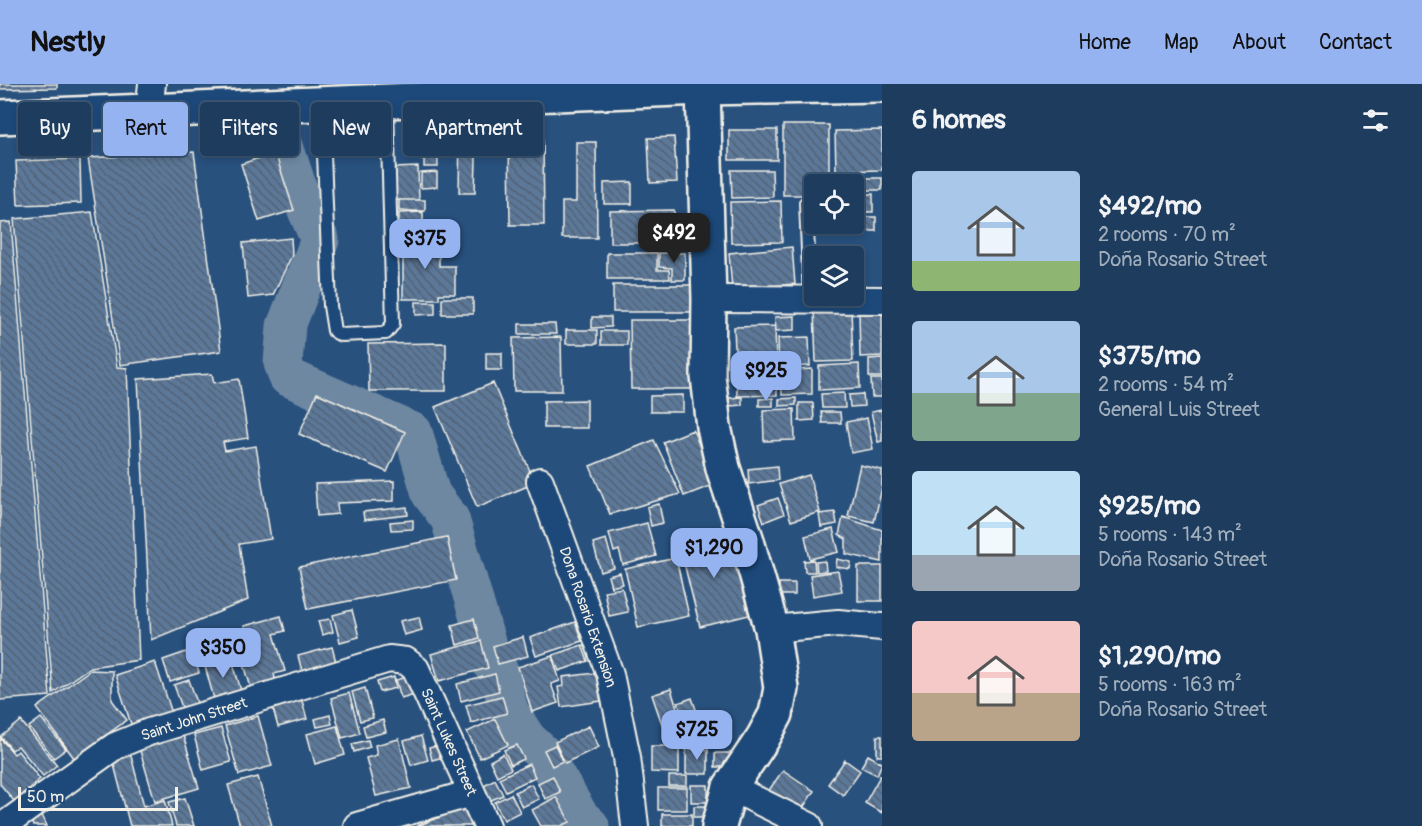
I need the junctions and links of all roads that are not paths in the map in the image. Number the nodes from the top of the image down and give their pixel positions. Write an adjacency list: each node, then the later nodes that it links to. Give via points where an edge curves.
1 (882, 85): 2 (main road)
2 (703, 88): 3 (main road); 9 (main road)
3 (402, 96): 5 (main road); 8 (lane, via 393,324 386,333 341,335 334,331)
4 (151, 97): 6 (main road); 7 (main road)
5 (333, 102)
6 (311, 103)
7 (0, 117)
8 (324, 156)
9 (709, 299): 10 (street); 15 (main road, via 708,375 714,427)
10 (804, 299)
11 (864, 300): 12 (street)
12 (882, 300)
13 (540, 481): 22 (street, Dona Rosario Extension, via 610,674 627,756)
14 (882, 627): 15 (street, via 838,622)
15 (772, 629): 17 (main road, via 781,688 776,714)
16 (406, 661): 18 (street, Saint Lukes Street, via 416,669); 19 (street, Saint John Street, via 389,659 149,732 115,746)
17 (730, 787): 23 (main road); 24 (street)
18 (472, 793): 20 (street); 21 (street, Saint Lukes Street)
19 (3, 826)
20 (357, 826)
21 (487, 826)
22 (635, 826)
23 (719, 826)
24 (809, 826)

